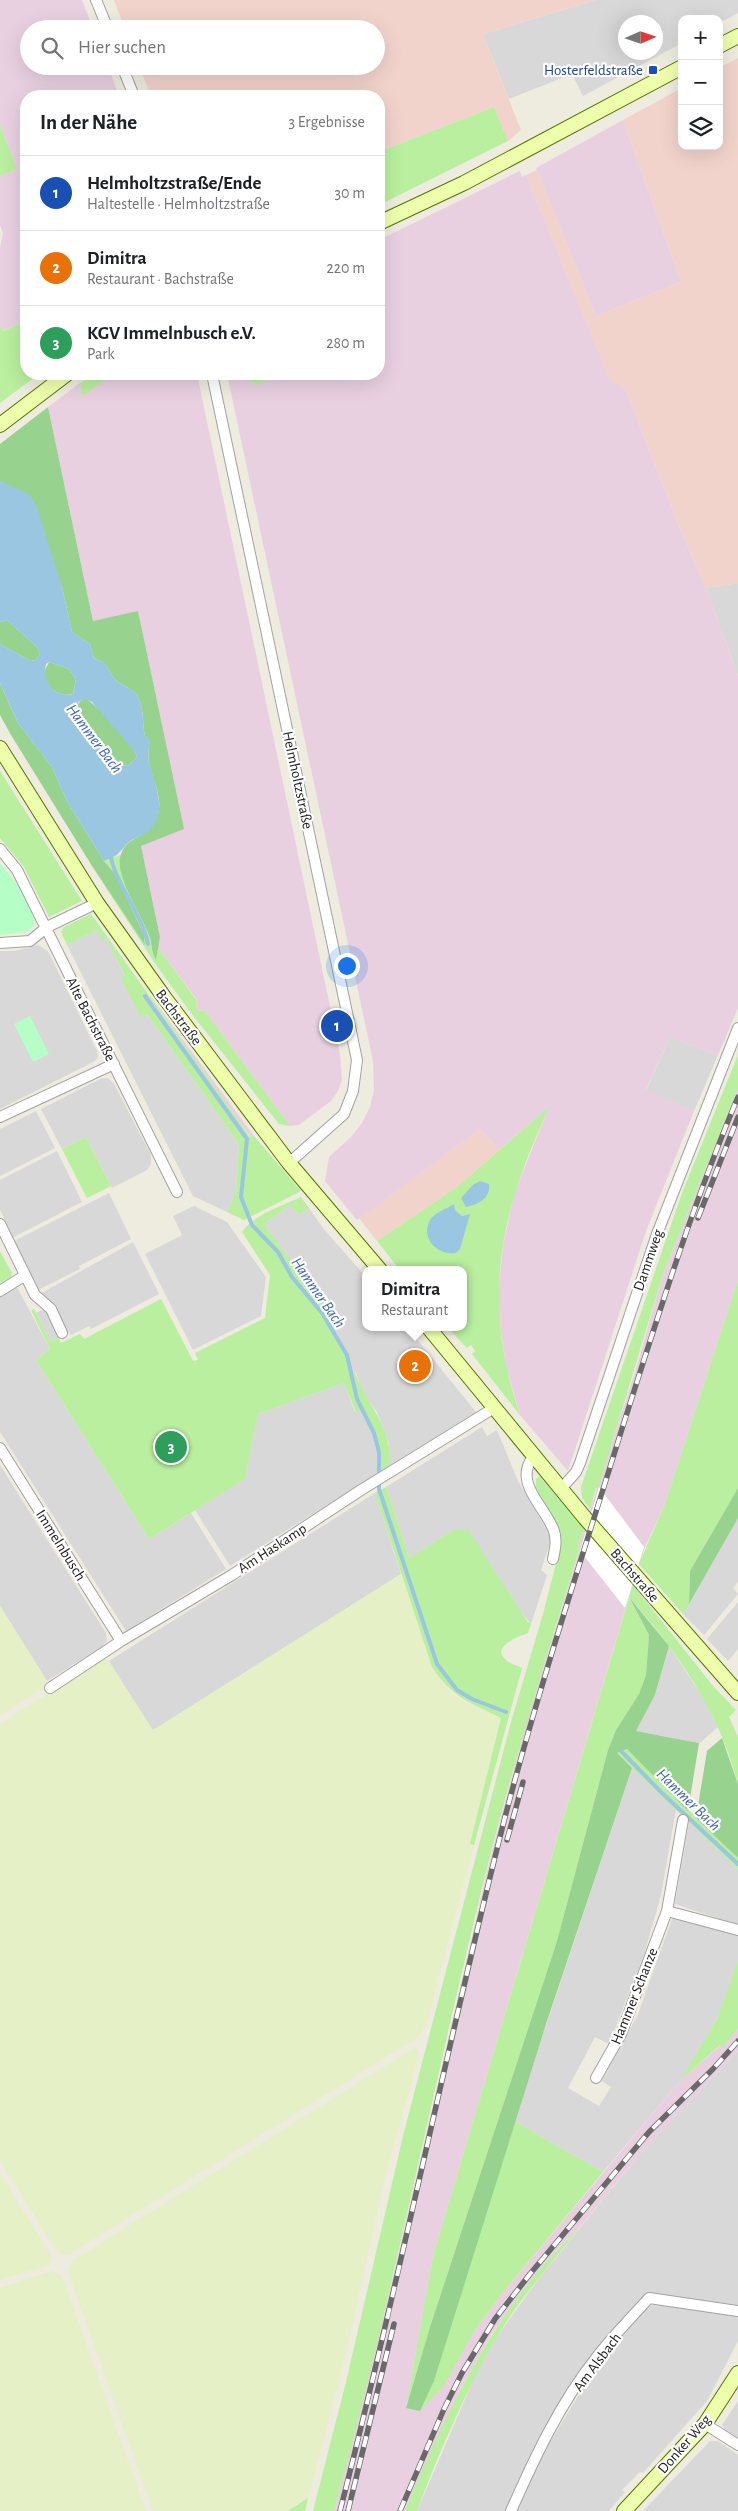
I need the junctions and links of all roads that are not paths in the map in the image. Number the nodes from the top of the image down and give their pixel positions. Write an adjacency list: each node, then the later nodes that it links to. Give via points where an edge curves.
1 (96, 0): 2 (street)
2 (104, 20)
3 (738, 36): 4 (street)
4 (723, 44)
5 (678, 69): 8 (street, via 464,183)
6 (126, 75): 7 (street)
7 (132, 90)
8 (385, 221)
9 (59, 380): 11 (street)
10 (213, 380): 20 (street, Helmholtzstraße, via 357,1060 354,1091 344,1114)
11 (0, 425)
12 (0, 748): 14 (street, Bachstraße)
13 (0, 849): 15 (street, Alte Bachstraße, via 17,870)
14 (97, 903): 15 (street); 20 (street, Bachstraße)
15 (47, 927): 16 (street, via 30,941); 18 (street, Alte Bachstraße)
16 (0, 943)
17 (738, 1028): 31 (street, Dammweg, via 657,1234 582,1458 576,1472)
18 (114, 1064): 19 (street); 21 (street, Alte Bachstraße)
19 (0, 1117)
20 (289, 1163): 23 (street, Bachstraße)
21 (177, 1192)
22 (0, 1224): 24 (street)
23 (377, 1266)
24 (24, 1276): 25 (street); 27 (street, via 35,1295 51,1309)
25 (0, 1291)
26 (431, 1331): 28 (street, Bachstraße)
27 (62, 1333)
28 (494, 1408): 30 (street, Bachstraße); 33 (street, Am Haskamp, via 232,1575)
29 (0, 1448): 33 (street, Immelnbusch)
30 (534, 1457): 31 (street, Bachstraße); 32 (street, via 527,1465 525,1478 554,1531)
31 (560, 1490): 35 (street, Bachstraße)
32 (553, 1559)
33 (121, 1641): 34 (street, Am Haskamp)
34 (50, 1688)
35 (738, 1693)
36 (683, 1820): 37 (street, Hammer Schanze)
37 (666, 1911): 38 (street); 39 (street, Hammer Schanze, via 621,2034)
38 (738, 1930)
39 (596, 2078)
40 (738, 2311): 44 (street, Am Alsbach, via 649,2298 595,2358 542,2447)
41 (738, 2373): 42 (street, Donker Weg)
42 (705, 2424): 43 (street); 45 (street, Donker Weg)
43 (738, 2446)
44 (511, 2511)
45 (624, 2511)

